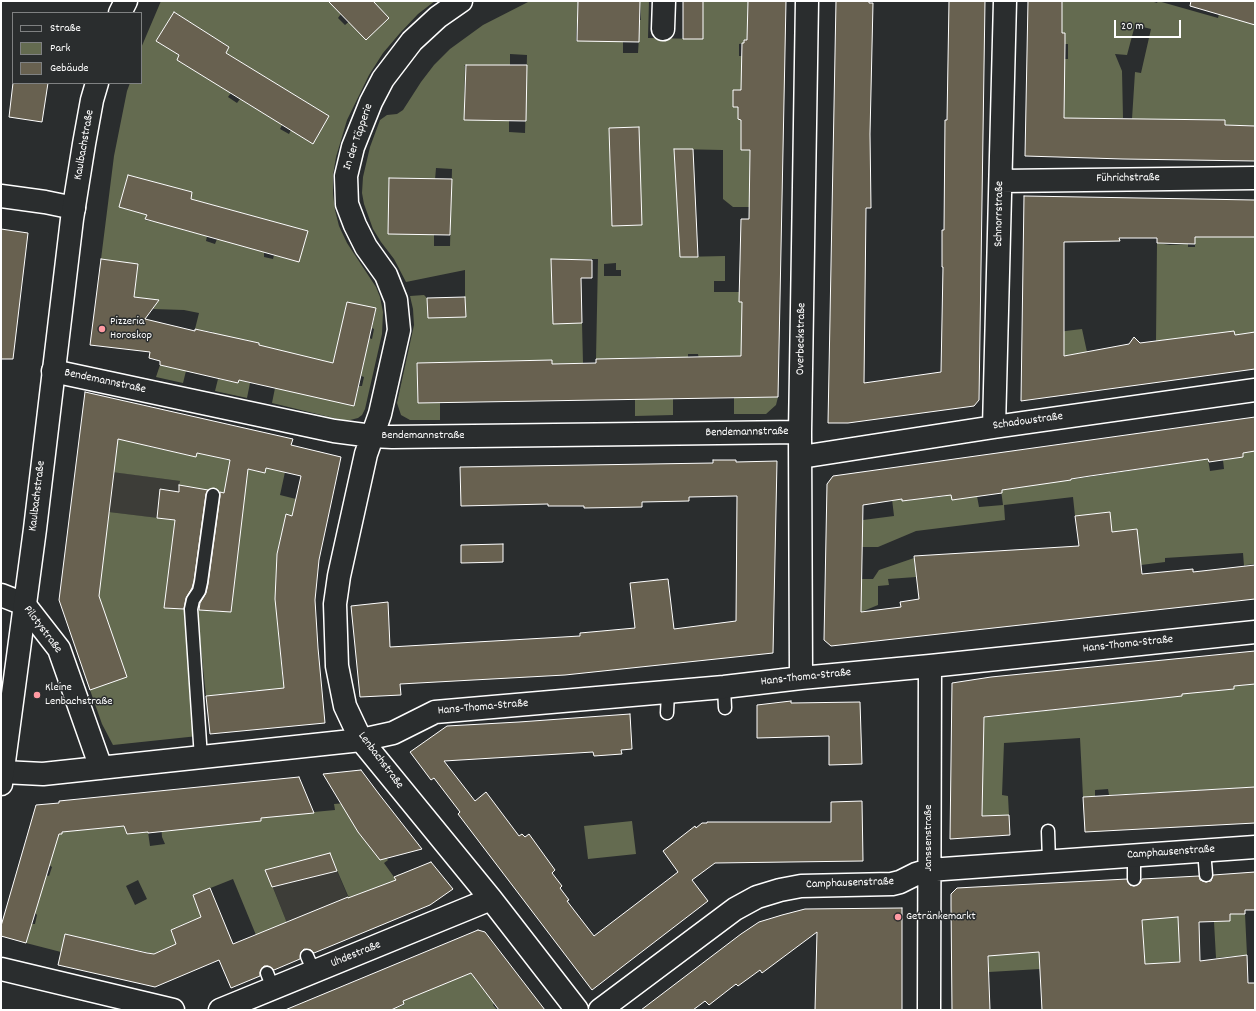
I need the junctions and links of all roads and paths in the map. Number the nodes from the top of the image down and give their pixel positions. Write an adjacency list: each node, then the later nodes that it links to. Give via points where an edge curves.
1 (126, 1): 6 (street)
2 (461, 1): 17 (street, In der Täpperie, via 438,17 412,41 383,80 353,147 346,176 347,204 352,218 366,247 386,275 399,316 400,330 380,414)
3 (664, 1): 7 (street)
4 (807, 1): 16 (street, Overbeckstraße)
5 (1005, 1): 10 (street, Schnorrstraße)
6 (120, 12)
7 (663, 29)
8 (97, 84): 12 (street, Kaulbachstraße)
9 (1255, 178): 10 (street, Führichstraße)
10 (1001, 181): 15 (street, Schnorrstraße)
11 (1, 196): 12 (street)
12 (74, 208): 13 (street, Kaulbachstraße)
13 (53, 371): 17 (street, Bendemannstraße, via 334,432); 21 (street, Kaulbachstraße)
14 (1255, 390): 15 (street, Schadowstraße)
15 (994, 427): 18 (street, Schadowstraße)
16 (800, 432): 17 (street, Bendemannstraße); 18 (street, Overbeckstraße)
17 (372, 436): 27 (street, Lenbachstraße, via 339,576 335,604 337,666 345,706)
18 (801, 457): 24 (street, Overbeckstraße)
19 (213, 495): 28 (lane, via 201,582 191,609)
20 (1, 595): 21 (street, Pilotystraße)
21 (24, 604): 29 (street, Pilotystraße, via 59,649); 30 (street, Kaulbachstraße)
22 (1255, 632): 23 (street, Hans-Thoma-Straße)
23 (930, 666): 24 (street, Hans-Thoma-Straße); 36 (street, Janssenstraße)
24 (801, 678): 25 (street, Hans-Thoma-Straße)
25 (724, 687): 26 (lane); 27 (street, Hans-Thoma-Straße, via 668,702 435,712 393,734)
26 (725, 708)
27 (361, 740): 28 (street); 39 (street, Lenbachstraße)
28 (201, 758): 29 (street)
29 (101, 768): 30 (street)
30 (2, 778)
31 (1048, 831): 35 (lane)
32 (1255, 847): 33 (street, Camphausenstraße)
33 (1204, 850): 34 (street, Camphausenstraße); 37 (lane)
34 (1134, 856): 35 (street, Camphausenstraße); 38 (lane)
35 (1049, 862): 36 (street, Camphausenstraße)
36 (929, 870): 44 (street, Camphausenstraße, via 892,884 801,886 757,897 735,909); 45 (street, Janssenstraße)
37 (1206, 875)
38 (1134, 879)
39 (491, 899): 42 (street, Uhdestraße, via 310,964 270,981); 43 (street, Lenbachstraße)
40 (1, 969): 41 (street)
41 (173, 1010)
42 (220, 1010)
43 (577, 1010)
44 (600, 1010)
45 (929, 1010)

